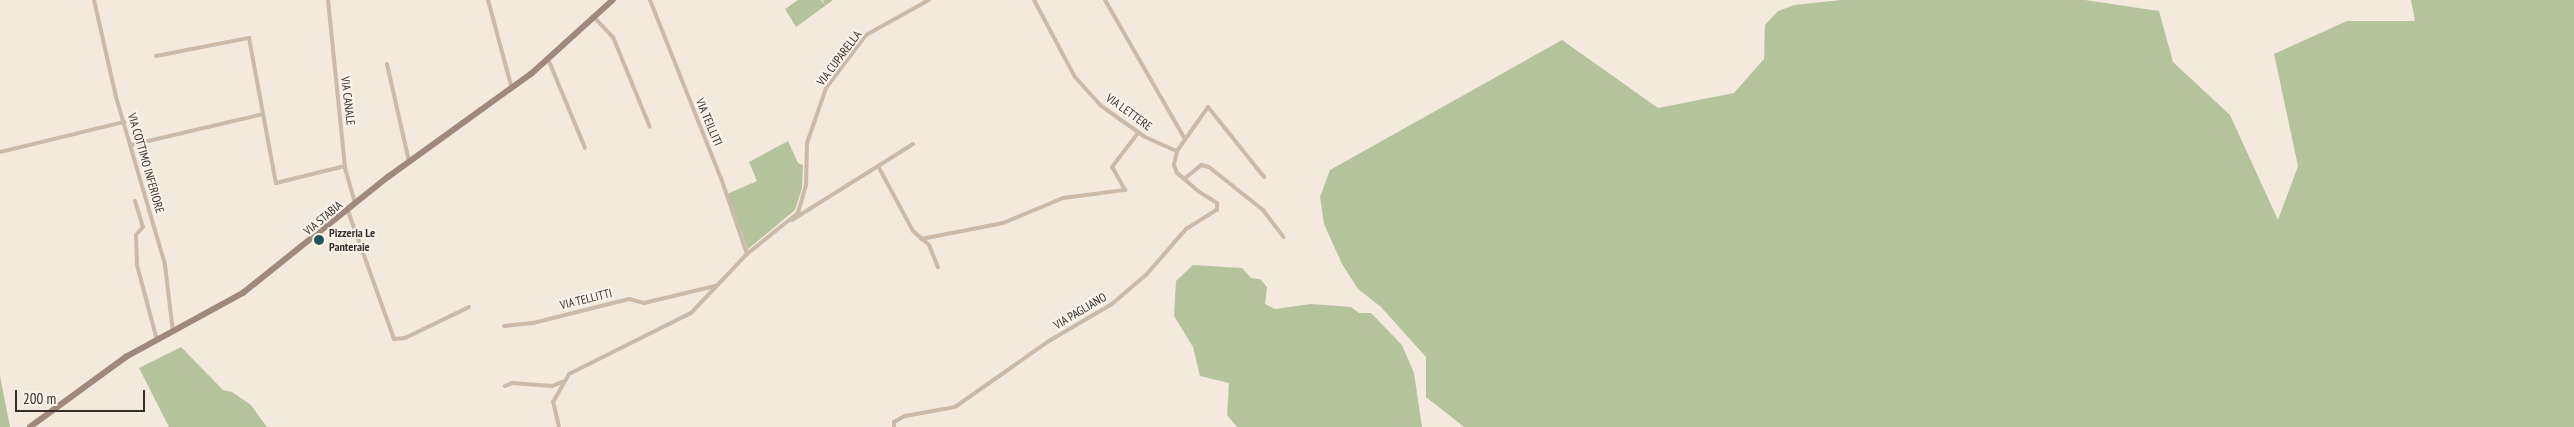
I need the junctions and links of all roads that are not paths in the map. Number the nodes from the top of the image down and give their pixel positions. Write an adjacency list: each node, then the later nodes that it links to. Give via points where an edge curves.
1 (94, 0): 15 (street, VIA COTTIMO INFERIORE)
2 (328, 0): 25 (street, VIA CANALE)
3 (488, 0): 13 (street)
4 (612, 0): 9 (main road, VIA STABIA)
5 (650, 0): 35 (street, VIA TEILLITI, via 721,178)
6 (929, 0): 32 (street, VIA CUPARELLA, via 866,35 826,88 807,143 806,185 800,207)
7 (1034, 0): 17 (street, VIA LETTERE, via 1075,77 1100,105)
8 (1105, 0): 18 (street)
9 (595, 18): 11 (main road, VIA STABIA); 16 (street, via 613,37)
10 (156, 56): 14 (street, via 248,37)
11 (548, 59): 13 (main road, VIA STABIA); 21 (street)
12 (387, 64): 24 (street)
13 (512, 88): 24 (main road, VIA STABIA)
14 (263, 114): 20 (street); 25 (street, via 276,183)
15 (124, 122): 20 (street, VIA COTTIMO INFERIORE); 23 (street)
16 (650, 127)
17 (1138, 133): 22 (street, VIA LETTERE); 34 (street, via 1112,167 1125,190 1063,198 1003,222)
18 (1184, 139): 22 (street); 27 (street, via 1208,106)
19 (913, 144): 26 (street)
20 (131, 145): 40 (street, VIA COTTIMO INFERIORE, via 166,265)
21 (585, 148)
22 (1177, 151): 28 (street, via 1174,170)
23 (0, 152)
24 (408, 162): 30 (main road, VIA STABIA)
25 (345, 166): 30 (street, VIA CANALE)
26 (878, 166): 32 (street); 34 (street, via 913,231)
27 (1264, 177)
28 (1184, 179): 33 (street, via 1200,165 1209,167 1262,210); 46 (street, VIA PAGLIANO, via 1217,203 1218,209 1186,229 1147,274 1112,304 1050,341 955,407 905,416 894,422)
29 (135, 201): 41 (street, via 143,227 136,235 137,265)
30 (355, 204): 31 (main road, VIA STABIA)
31 (348, 211): 38 (street, via 394,339 405,338); 40 (main road, VIA STABIA, via 243,293)
32 (787, 222): 35 (street, VIA CUPARELLA)
33 (1283, 237)
34 (921, 239): 36 (street, via 929,245)
35 (747, 254): 37 (street)
36 (938, 268)
37 (715, 286): 39 (street, VIA TELLITTI, via 644,303 629,298); 42 (street, via 691,313 569,374)
38 (469, 307)
39 (504, 326)
40 (173, 332): 41 (main road, VIA STABIA)
41 (157, 340): 44 (main road, VIA STABIA, via 126,357)
42 (562, 382): 43 (street, via 552,386 512,383); 45 (street, via 553,402)
43 (505, 386)
44 (30, 427)
45 (559, 427)
46 (894, 427)

